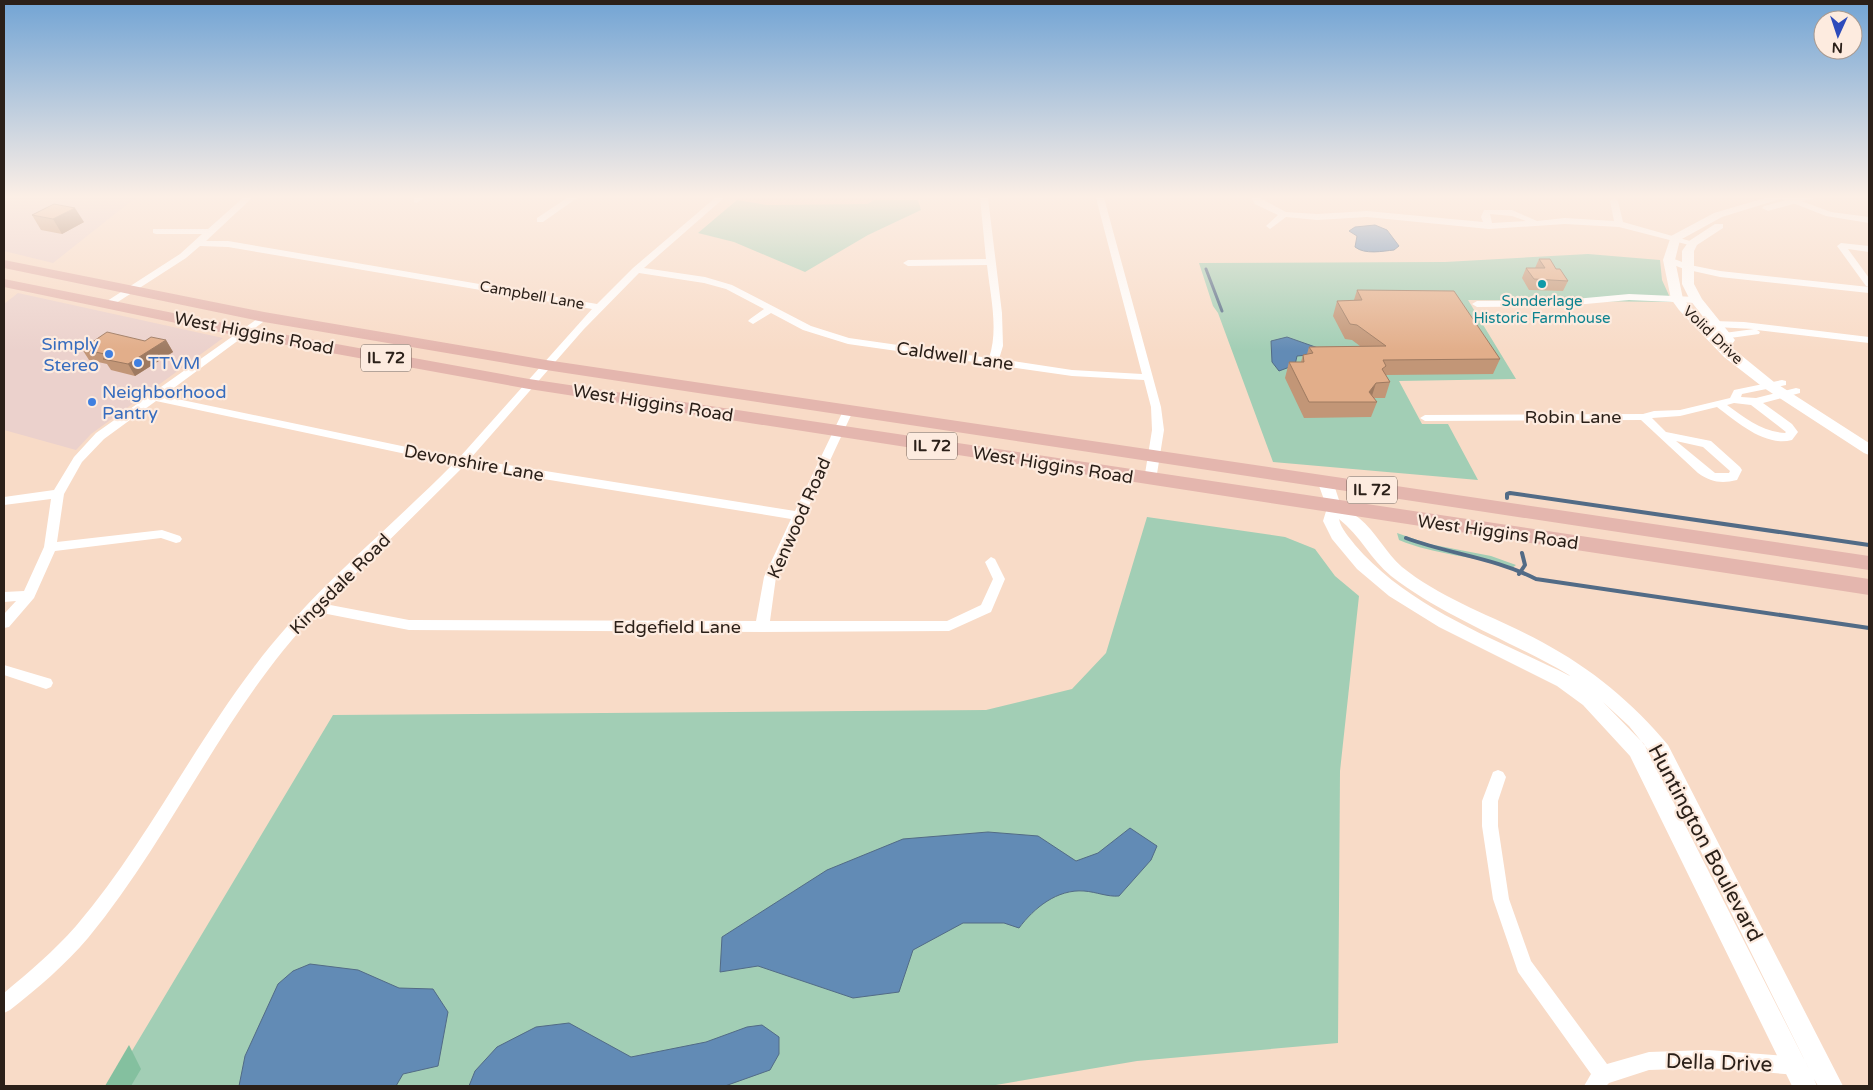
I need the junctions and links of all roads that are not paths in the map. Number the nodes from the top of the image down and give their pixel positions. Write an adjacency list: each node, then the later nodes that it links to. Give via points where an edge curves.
1 (191, 249): 17 (street)
2 (261, 249): 23 (street, Campbell Lane)
3 (661, 249): 14 (street, Kingsdale Road)
4 (989, 249): 10 (street)
5 (1113, 249): 34 (street)
6 (1672, 249): 9 (street, Volid Drive)
7 (1689, 249): 12 (street, Volid Drive)
8 (1843, 249): 16 (street)
9 (1669, 260): 12 (street); 19 (street, Volid Drive)
10 (990, 262): 11 (street); 32 (street, via 997,313 998,346)
11 (908, 263)
12 (1687, 263): 18 (street, via 1738,276); 21 (street, Volid Drive, via 1688,284)
13 (4, 264): 17 (main road, West Higgins Road / IL 72)
14 (636, 270): 23 (street, Kingsdale Road); 24 (street, Caldwell Lane, via 705,280 729,288)
15 (4, 283): 22 (main road, West Higgins Road / IL 72)
16 (1869, 284)
17 (131, 290): 22 (street); 25 (main road, West Higgins Road / IL 72)
18 (1869, 290)
19 (1680, 303): 20 (street, via 1608,300); 21 (street); 27 (street, Volid Drive)
20 (1477, 304)
21 (1698, 304): 27 (street, Volid Drive)
22 (107, 305): 29 (main road, West Higgins Road / IL 72)
23 (599, 306): 33 (street, Kingsdale Road)
24 (769, 310): 26 (street); 32 (street, Caldwell Lane, via 807,328 848,341)
25 (264, 317): 29 (street); 33 (main road, West Higgins Road / IL 72)
26 (752, 321)
27 (1709, 327): 28 (street, via 1744,325); 30 (street, Volid Drive); 36 (street, Volid Drive, via 1729,354)
28 (1775, 331): 30 (street); 31 (street)
29 (242, 332): 35 (main road, West Higgins Road / IL 72); 38 (street)
30 (1724, 336): 36 (street, Volid Drive)
31 (1869, 340)
32 (994, 361): 34 (street, Caldwell Lane, via 1109,376)
33 (546, 365): 35 (street, Kingsdale Road); 41 (main road, West Higgins Road / IL 72)
34 (1147, 377): 48 (street, via 1158,419)
35 (529, 384): 44 (main road, West Higgins Road / IL 72); 49 (street, Kingsdale Road)
36 (1783, 388): 37 (street, Robin Lane); 39 (street); 46 (street, Volid Drive); 47 (street, Volid Drive)
37 (1736, 396): 39 (street); 40 (street, Robin Lane)
38 (154, 397): 49 (street, Devonshire Lane); 52 (street, via 100,436 78,460)
39 (1755, 402): 40 (street, via 1792,432 1788,436 1775,437 1758,431)
40 (1719, 404): 42 (street, Robin Lane)
41 (848, 411): 44 (street, Kenwood Road); 48 (main road, West Higgins Road / IL 72)
42 (1644, 417): 43 (street, Robin Lane); 45 (street)
43 (1425, 418)
44 (838, 432): 50 (main road, West Higgins Road / IL 72); 55 (street, Kenwood Road)
45 (1666, 435): 45 (street, via 1708,474 1716,479 1733,477 1736,470 1707,444)
46 (1869, 437)
47 (1869, 450)
48 (1154, 456): 50 (street); 51 (main road, West Higgins Road / IL 72)
49 (462, 462): 55 (street, Devonshire Lane); 63 (street, Kingsdale Road)
50 (1150, 480): 54 (main road, West Higgins Road / IL 72)
51 (1326, 483): 54 (street, Huntington Boulevard); 59 (main road, West Higgins Road / IL 72)
52 (58, 494): 53 (street); 57 (street)
53 (4, 501)
54 (1335, 508): 60 (main road, West Higgins Road / IL 72); 70 (street, Huntington Boulevard, via 1331,522 1338,535 1363,565 1395,592 1445,622 1563,681 1590,700 1637,750); 71 (street, Huntington Boulevard, via 1355,523 1395,570 1422,589 1575,670 1636,720 1661,751)
55 (797, 516): 65 (street, Kenwood Road, via 770,577)
56 (176, 539): 57 (street, via 162,534)
57 (50, 548): 61 (street)
58 (991, 562): 65 (street, Edgefield Lane, via 999,579 986,608 949,626)
59 (1869, 563)
60 (1869, 587)
61 (29, 595): 62 (street); 64 (street)
62 (4, 597)
63 (316, 607): 65 (street, Edgefield Lane, via 409,625); 69 (street, Kingsdale Road, via 273,653 245,690 88,926 56,960)
64 (4, 623)
65 (762, 628)
66 (4, 670): 67 (street)
67 (46, 683)
68 (1498, 777): 72 (street, via 1490,801 1490,826 1501,899 1524,966)
69 (4, 1004)
70 (1795, 1065): 71 (street, Della Drive); 72 (street, Della Drive, via 1708,1058 1648,1061); 73 (street, Huntington Boulevard)
71 (1821, 1067): 74 (street, Huntington Boulevard)
72 (1598, 1081)
73 (1805, 1086)
74 (1831, 1086)

